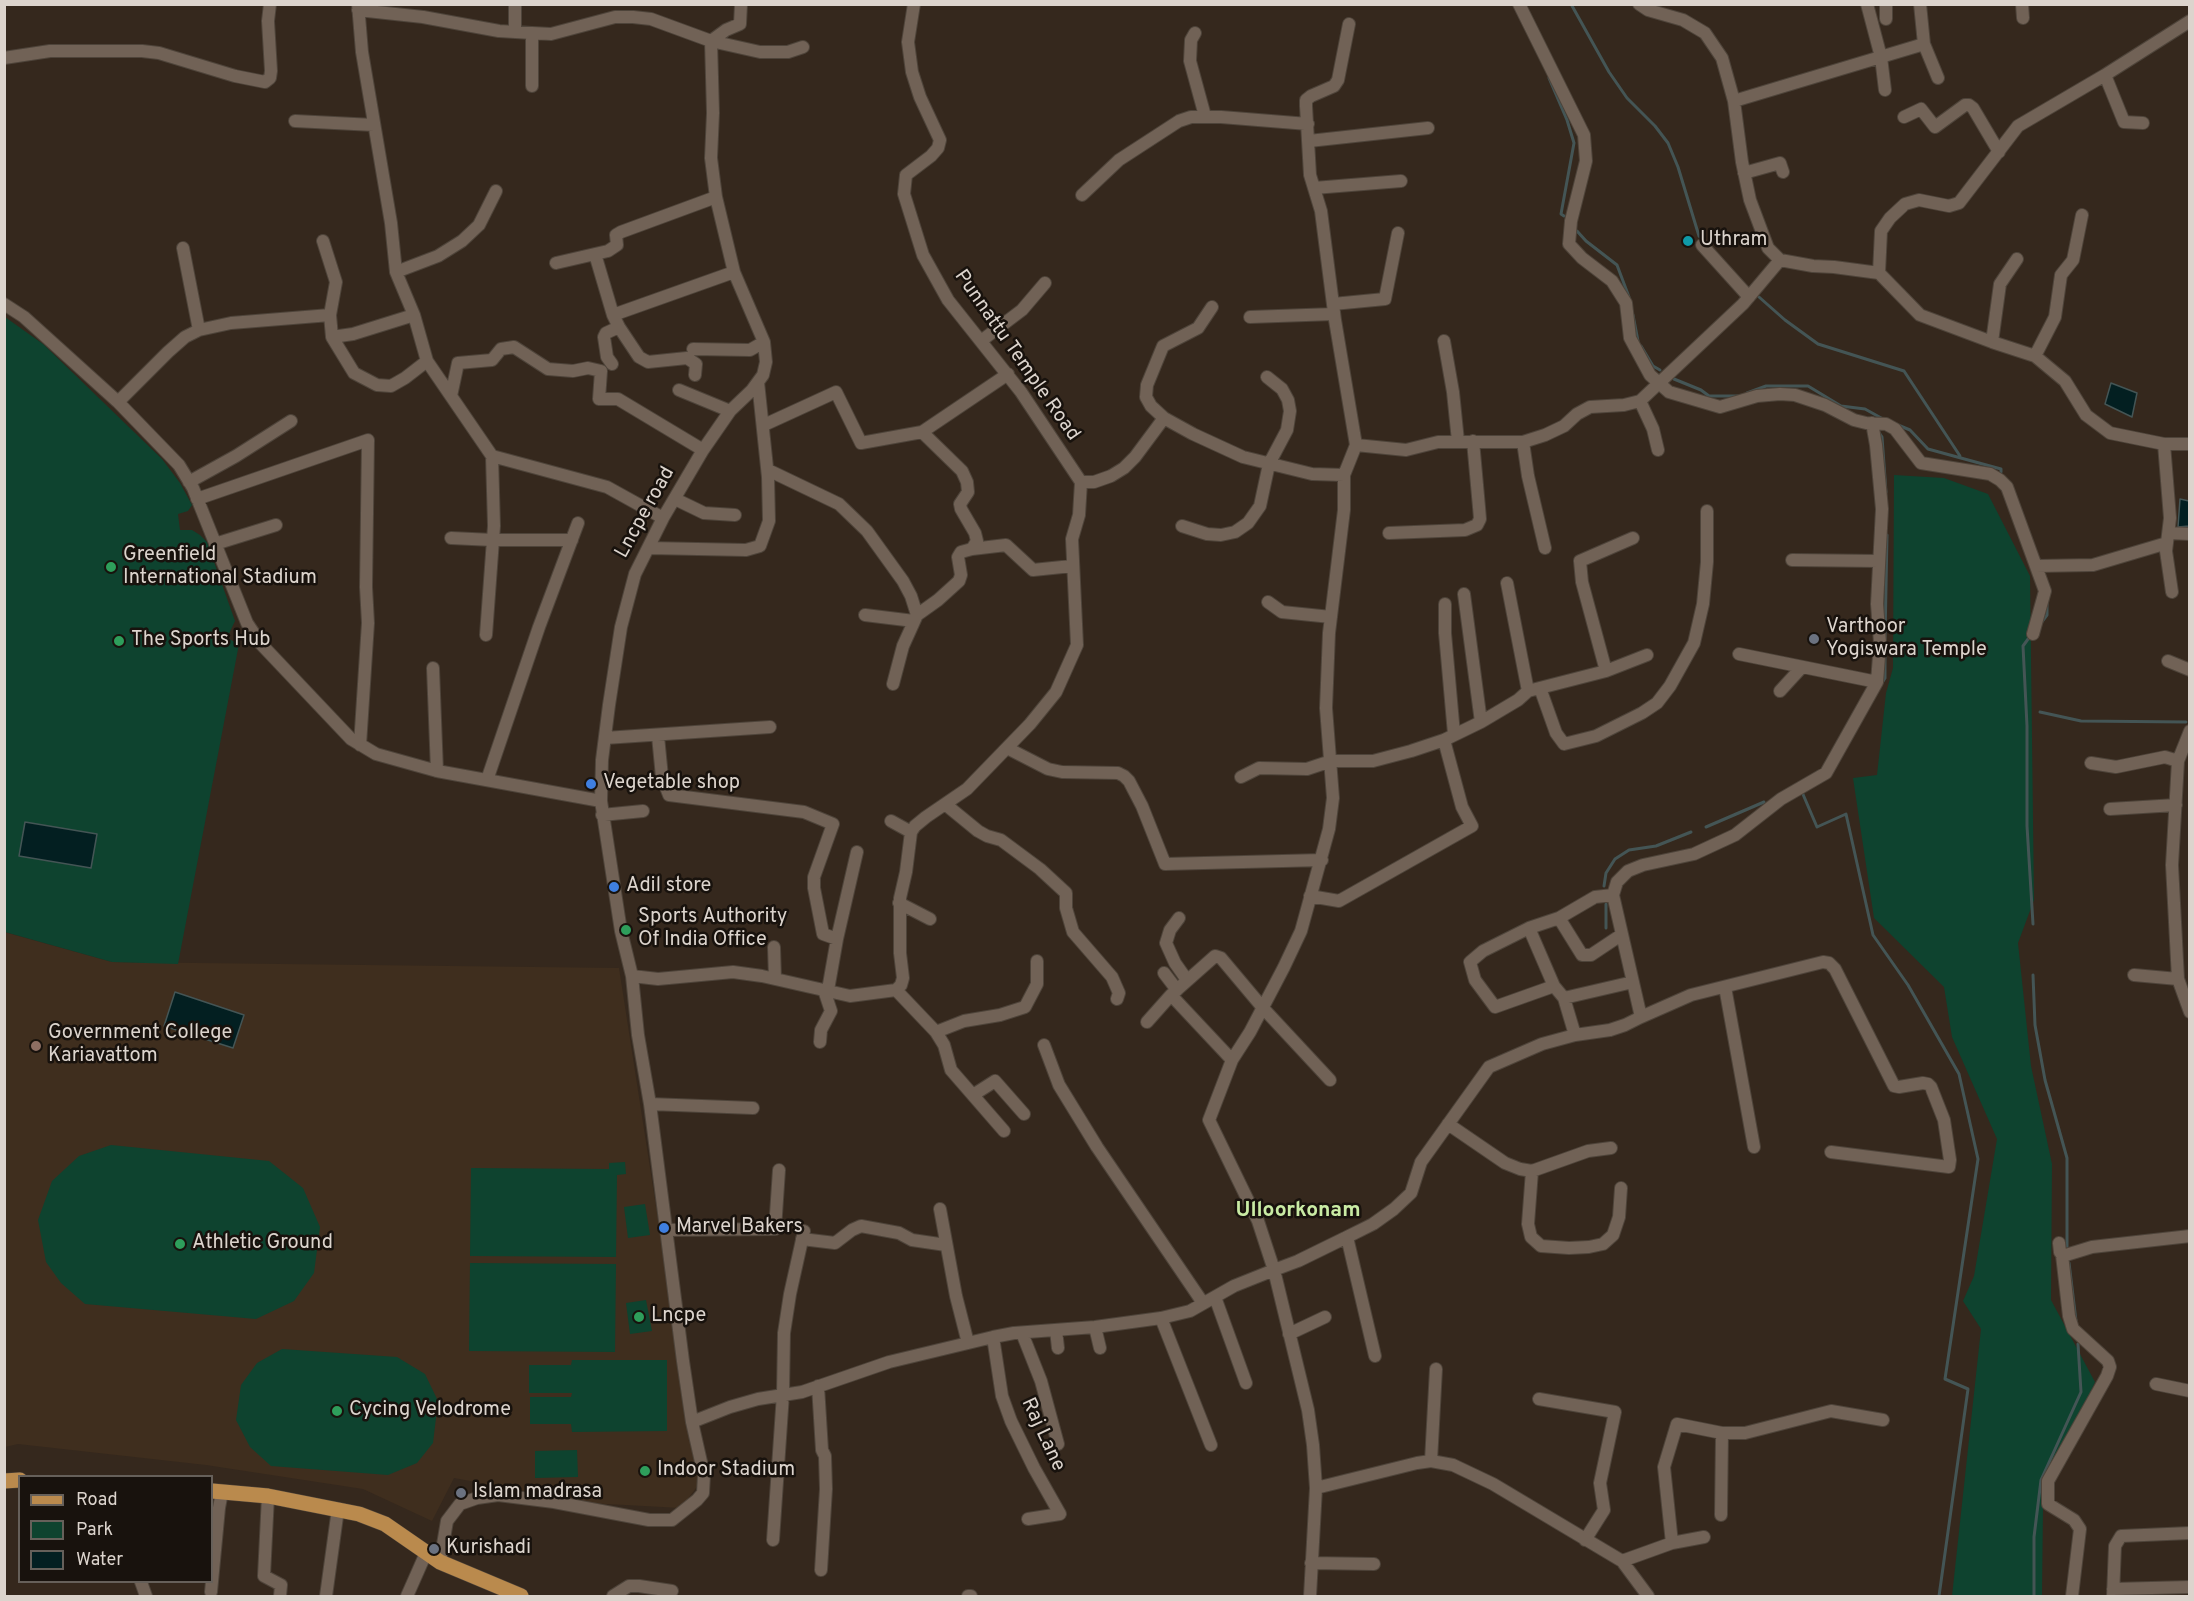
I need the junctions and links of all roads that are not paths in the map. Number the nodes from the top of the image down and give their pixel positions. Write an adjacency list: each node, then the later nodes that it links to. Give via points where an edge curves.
1 (270, 4): 23 (street, via 271,71 265,82 142,51 50,51)
2 (515, 4): 16 (street)
3 (741, 4): 19 (street, via 740,24)
4 (914, 4): 69 (street, Punnattu Temple Road, via 908,42 915,85 940,140 931,156 906,175 907,204 923,255 948,300)
5 (1519, 4): 81 (street, via 1584,135 1586,161 1570,221 1569,244 1612,281 1626,303 1630,338 1650,375)
6 (1639, 4): 28 (street, via 1683,20 1705,33 1722,58)
7 (1867, 4): 22 (street)
8 (1886, 4): 13 (street)
9 (1920, 4): 20 (street)
10 (2022, 4): 12 (street)
11 (358, 7): 16 (street); 34 (street)
12 (2023, 18)
13 (1886, 19)
14 (2190, 21): 24 (street)
15 (1349, 24): 33 (street, via 1338,80 1306,100)
16 (515, 32): 17 (street)
17 (532, 33): 19 (street, via 551,33 633,16); 26 (street)
18 (1196, 33): 29 (street, via 1191,40 1190,61)
19 (711, 41): 21 (street, via 760,52 789,52); 44 (street, Lncpe road, via 711,158)
20 (1924, 44): 22 (street); 25 (street)
21 (803, 47)
22 (1881, 57): 27 (street); 28 (street)
23 (4, 58)
24 (2105, 75): 32 (street, via 2124,122); 37 (street, via 2018,126)
25 (1938, 78)
26 (532, 86)
27 (1885, 90)
28 (1734, 101): 39 (street)
29 (1205, 116): 33 (street); 43 (street, via 1179,121 1119,160)
30 (1904, 117): 37 (street, via 1920,109 1935,127 1969,105)
31 (295, 121): 34 (street)
32 (2143, 123)
33 (1308, 124): 36 (street)
34 (374, 125): 54 (street)
35 (1428, 128): 36 (street)
36 (1309, 141): 41 (street)
37 (1999, 152): 56 (street, via 1959,203 1949,206 1919,200 1905,204 1890,218 1881,231)
38 (1783, 172): 39 (street, via 1780,163)
39 (1744, 173): 52 (street, via 1768,248)
40 (1401, 181): 41 (street)
41 (1314, 188): 61 (street, via 1321,211)
42 (496, 191): 54 (street, via 479,225 462,241 438,256)
43 (1082, 195)
44 (716, 197): 50 (street, via 616,234 614,249); 55 (street, Lncpe road)
45 (2082, 215): 74 (street, via 2073,260 2061,275 2055,317)
46 (1398, 233): 61 (street, via 1384,299)
47 (323, 241): 62 (street, via 336,282)
48 (1702, 245): 58 (street)
49 (183, 248): 67 (street)
50 (595, 254): 53 (street); 64 (street)
51 (2018, 259): 72 (street, via 2000,284)
52 (1780, 260): 56 (street); 58 (street)
53 (556, 263)
54 (396, 272): 63 (street)
55 (734, 272): 64 (street); 71 (street, Lncpe road)
56 (1879, 273): 72 (street, via 1920,315)
57 (1045, 283): 69 (street, via 1022,310)
58 (1749, 297): 81 (street)
59 (4, 304): 85 (street, via 24,317)
60 (1212, 307): 87 (street, via 1198,328 1169,342 1160,352 1146,397)
61 (1333, 309): 65 (street); 97 (street)
62 (330, 315): 67 (street, via 231,323); 68 (street)
63 (414, 315): 68 (street); 75 (street)
64 (613, 315): 66 (street)
65 (1250, 317)
66 (619, 327): 76 (street, via 604,337); 78 (street, via 643,360 687,358 696,364)
67 (199, 330): 85 (street, via 168,352)
68 (332, 337): 75 (street, via 354,373 377,385 391,386)
69 (981, 341): 77 (street, Punnattu Temple Road)
70 (1444, 341): 92 (street)
71 (764, 342): 73 (street, via 750,350); 80 (street, Lncpe road, via 766,362)
72 (1992, 342): 74 (street)
73 (693, 349)
74 (2035, 356): 95 (street, via 2065,381 2086,415 2110,433)
75 (427, 361): 83 (street)
76 (612, 364)
77 (1008, 374): 91 (street); 105 (street, Punnattu Temple Road)
78 (695, 375)
79 (1267, 377): 101 (street, via 1282,389 1290,411 1287,430)
80 (758, 382): 86 (street, Lncpe road); 90 (street)
81 (1659, 382): 84 (street); 89 (street, via 1669,392 1720,407 1757,396 1795,395 1854,420)
82 (679, 390): 86 (street)
83 (451, 396): 98 (street, via 458,363 492,360 501,349 514,347 548,369 601,371 599,399 618,399); 100 (street)
84 (1640, 401): 94 (street, via 1590,408 1564,426); 99 (street)
85 (118, 402): 104 (street, via 179,465)
86 (730, 411): 98 (street, Lncpe road)
87 (1164, 418): 101 (street, via 1244,457); 105 (street, via 1124,468 1094,482)
88 (291, 421): 104 (street)
89 (1872, 423): 126 (street, via 1882,509); 128 (street, via 1895,429 1921,463 1990,474 2000,480 2007,487)
90 (764, 425): 91 (street, via 836,392 861,443); 102 (street)
91 (922, 432): 124 (street, via 962,471 967,482 968,492 960,504 975,533 977,541)
92 (1458, 441): 93 (street); 97 (street, via 1406,450)
93 (1473, 441): 94 (street); 114 (street, via 1480,519 1477,525 1465,530)
94 (1523, 442): 123 (street)
95 (2164, 444): 96 (street); 118 (street)
96 (2190, 444)
97 (1356, 446): 103 (street)
98 (703, 450): 106 (street, Lncpe road)
99 (1658, 450)
100 (492, 456): 110 (street, via 608,486); 119 (street)
101 (1269, 464): 103 (street, via 1312,474); 113 (street, via 1260,506 1248,523 1221,535)
102 (768, 470): 122 (street, via 769,521 760,546 746,550); 136 (street, via 838,504 867,531 903,581)
103 (1344, 475): 135 (street)
104 (189, 482): 107 (street)
105 (1081, 482): 127 (street)
106 (675, 499): 109 (street, via 704,513); 110 (street, Lncpe road)
107 (197, 500): 121 (street); 156 (street, via 368,440 368,623)
108 (1707, 511): 148 (street, via 1703,604 1694,643 1657,703 1596,736 1564,744)
109 (735, 515)
110 (663, 518): 122 (street, Lncpe road)
111 (578, 523): 120 (street)
112 (276, 525): 121 (street)
113 (1182, 526)
114 (1389, 532)
115 (2190, 534): 118 (street)
116 (451, 538): 119 (street)
117 (1633, 538): 145 (street, via 1580,561)
118 (2168, 538): 128 (street, via 2092,565); 130 (street)
119 (493, 540): 120 (street); 138 (street)
120 (572, 540): 163 (street)
121 (215, 544): 156 (street, via 247,623 261,644)
122 (650, 548): 155 (street, Lncpe road, via 635,574 628,597)
123 (1545, 548)
124 (972, 549): 127 (street, via 1006,544 1034,570); 136 (street, via 958,556 959,581)
125 (1792, 560): 126 (street)
126 (1879, 561): 146 (street)
127 (1072, 566): 157 (street, via 1077,645 1056,693)
128 (2036, 566): 137 (street, via 2045,591)
129 (1507, 583): 148 (street)
130 (2172, 592)
131 (1464, 594): 150 (street)
132 (1268, 602): 135 (street, via 1282,612)
133 (1445, 604): 154 (street)
134 (865, 615): 136 (street)
135 (1331, 617): 158 (street, via 1326,708)
136 (915, 618): 147 (street)
137 (2033, 634)
138 (486, 635)
139 (1739, 654): 142 (street)
140 (1647, 655): 145 (street)
141 (2168, 661): 144 (street)
142 (1802, 667): 146 (street); 149 (street)
143 (433, 668): 161 (street)
144 (2190, 670)
145 (1606, 671): 148 (street)
146 (1877, 682): 174 (street, via 1826,773 1781,799 1735,834 1694,854 1628,871 1617,882)
147 (893, 684)
148 (1534, 690): 150 (street)
149 (1780, 691)
150 (1482, 722): 154 (street)
151 (770, 727): 153 (street)
152 (2190, 731): 159 (street)
153 (658, 736): 155 (street); 182 (street, via 662,777 669,795 804,812 833,824 814,877 814,888 823,934)
154 (1449, 737): 158 (street, via 1373,761); 175 (street, via 1461,807 1472,826 1339,901)
155 (605, 738): 164 (street, Lncpe road)
156 (360, 745): 161 (street, via 376,754)
157 (1007, 748): 165 (street, via 967,789); 173 (street, via 1048,769 1124,776 1142,806 1165,864)
158 (1331, 761): 162 (street, via 1307,770 1259,768); 173 (street, via 1332,798)
159 (2178, 761): 160 (street, via 2165,757 2116,767); 166 (street)
160 (2091, 763)
161 (437, 771): 163 (street)
162 (1241, 777)
163 (487, 780): 164 (street)
164 (601, 801): 169 (street, Lncpe road)
165 (945, 804): 171 (street); 198 (street, via 978,831 1001,840 1040,868 1066,893 1073,932 1112,977 1119,993)
166 (2176, 805): 167 (street); 188 (street, via 2172,865)
167 (2110, 809)
168 (643, 811): 169 (street)
169 (602, 815): 187 (street, Lncpe road)
170 (891, 821): 171 (street)
171 (911, 832): 176 (street)
172 (857, 852): 182 (street)
173 (1322, 860): 175 (street)
174 (1613, 895): 178 (street, via 1595,897); 181 (street)
175 (1310, 896): 199 (street, via 1301,931)
176 (899, 903): 179 (street); 195 (street, via 903,978)
177 (1179, 918): 190 (street, via 1166,943)
178 (1559, 918): 180 (street); 181 (street, via 1582,955 1592,955)
179 (930, 919)
180 (1529, 928): 192 (street); 192 (street, via 1472,958 1475,980 1495,1007)
181 (1621, 935): 191 (street)
182 (837, 939): 194 (street)
183 (774, 947): 189 (street)
184 (1037, 961): 203 (street, via 1037,984 1025,1007 1000,1016 964,1021)
185 (1164, 973): 196 (street)
186 (2134, 975): 188 (street)
187 (632, 976): 189 (street, via 658,979 733,972); 210 (street, Lncpe road)
188 (2178, 979): 200 (street)
189 (775, 980): 194 (street)
190 (1187, 980): 196 (street); 199 (street, via 1215,956 1221,958)
191 (1633, 982): 197 (street); 201 (street)
192 (1554, 986): 197 (street)
193 (1725, 987): 201 (street, via 1692,995); 215 (street); 217 (street, via 1829,963 1894,1086 1923,1083 1931,1088 1944,1120 1950,1160 1949,1167)
194 (826, 990): 195 (street, via 850,996); 205 (street, via 831,1011 821,1030)
195 (896, 990): 203 (street)
196 (1174, 992): 202 (street); 207 (street)
197 (1564, 998): 204 (street)
198 (1117, 999)
199 (1263, 1008): 207 (street); 208 (street)
200 (2190, 1012)
201 (1641, 1017): 204 (street, via 1610,1030)
202 (1147, 1022)
203 (936, 1032): 209 (street, via 951,1070)
204 (1575, 1035): 213 (street, via 1542,1044 1489,1067)
205 (820, 1042)
206 (1044, 1045): 228 (street, via 1059,1085 1097,1147)
207 (1232, 1060): 226 (street, via 1209,1120 1258,1221)
208 (1330, 1080)
209 (973, 1095): 212 (street, via 995,1081); 214 (street)
210 (650, 1104): 211 (street); 222 (street, Lncpe road)
211 (753, 1108)
212 (1024, 1114)
213 (1448, 1124): 219 (street, via 1505,1163); 224 (street, via 1421,1162 1411,1193 1387,1214)
214 (1004, 1131)
215 (1754, 1147)
216 (1611, 1148): 219 (street, via 1588,1151)
217 (1831, 1152)
218 (779, 1170): 222 (street, via 775,1229)
219 (1532, 1171): 220 (street, via 1528,1224 1531,1237 1541,1246 1603,1244 1616,1226)
220 (1621, 1188)
221 (940, 1209): 225 (street)
222 (668, 1230): 248 (street, Lncpe road)
223 (2190, 1236): 283 (street, via 2060,1249 2073,1329 2110,1366 2048,1481 2048,1504 2074,1520 2080,1529)
224 (1347, 1237): 226 (street); 239 (street)
225 (946, 1245): 236 (street); 245 (street, via 861,1226 835,1243 803,1235 784,1333)
226 (1274, 1270): 227 (street); 234 (street)
227 (1215, 1297): 228 (street); 241 (street)
228 (1203, 1303): 230 (street, via 1190,1311)
229 (1325, 1317): 234 (street)
230 (1161, 1318): 231 (street); 251 (street)
231 (1095, 1327): 232 (street); 238 (street)
232 (1056, 1330): 233 (street); 237 (street)
233 (1023, 1333): 235 (street); 250 (street)
234 (1289, 1334): 253 (street, via 1308,1410)
235 (993, 1337): 236 (street); 258 (street, Raj Lane, via 1002,1396 1011,1420 1060,1514)
236 (968, 1343): 243 (street, via 890,1362)
237 (1058, 1348)
238 (1100, 1348)
239 (1375, 1356)
240 (1436, 1369): 252 (street)
241 (1246, 1383)
242 (2156, 1384): 244 (street)
243 (818, 1386): 245 (street); 269 (street, via 826,1489)
244 (2190, 1390)
245 (783, 1394): 248 (street, via 730,1407); 261 (street)
246 (1539, 1399): 262 (street, via 1615,1412 1600,1483 1604,1510)
247 (1883, 1420): 249 (street, via 1831,1412 1745,1433)
248 (692, 1422): 265 (street, Lncpe road, via 704,1475 703,1493 672,1520 649,1520 498,1495 477,1498 460,1504 447,1521)
249 (1722, 1433): 257 (street); 263 (street, via 1677,1424 1664,1467)
250 (1058, 1444)
251 (1211, 1445)
252 (1431, 1461): 253 (street); 262 (street, via 1453,1465 1493,1484)
253 (1316, 1488): 267 (street)
254 (217, 1492): 255 (main road); 270 (street)
255 (268, 1496): 256 (main road); 275 (street, via 264,1576 281,1585)
256 (338, 1509): 264 (main road, via 385,1524); 276 (street)
257 (1721, 1515)
258 (1028, 1519)
259 (2190, 1533): 274 (street, via 2121,1536 2115,1546)
260 (1704, 1538): 263 (street)
261 (773, 1540)
262 (1585, 1540): 266 (street)
263 (1672, 1543): 266 (street)
264 (426, 1553): 265 (main road); 277 (street)
265 (440, 1562): 278 (main road)
266 (1622, 1562): 282 (street)
267 (1311, 1563): 268 (street); 281 (street)
268 (1374, 1564)
269 (820, 1570)
270 (213, 1571)
271 (212, 1583): 273 (street)
272 (2190, 1587): 274 (street)
273 (211, 1592)
274 (2113, 1592)
275 (280, 1596)
276 (326, 1596)
277 (407, 1596)
278 (521, 1596)
279 (613, 1596): 280 (street, via 629,1586 672,1591)
280 (666, 1596)
281 (1310, 1596)
282 (1648, 1596)
283 (2072, 1596)

